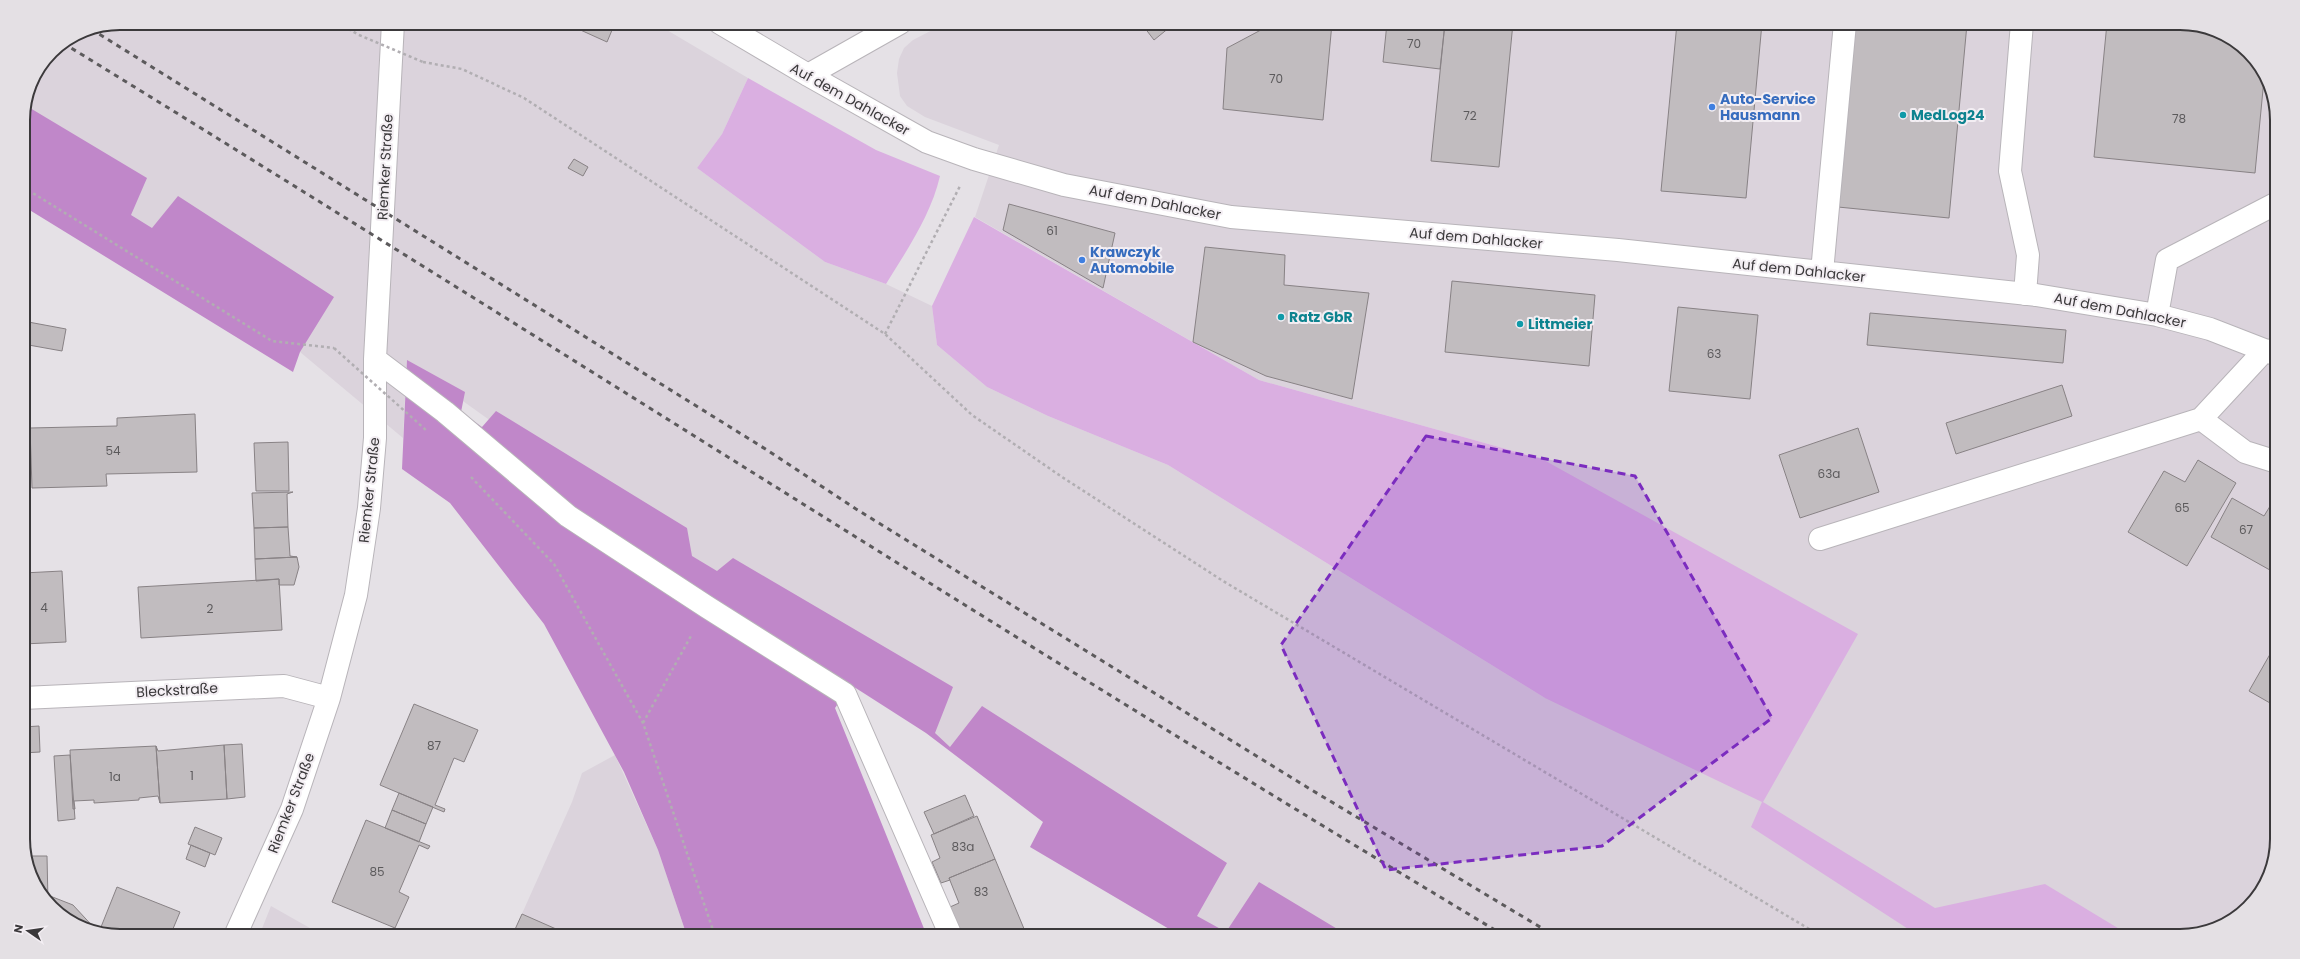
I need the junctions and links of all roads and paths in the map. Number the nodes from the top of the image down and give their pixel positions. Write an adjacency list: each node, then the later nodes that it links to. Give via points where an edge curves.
1 (349, 30): 14 (path, bridge, via 423,62 462,69 524,98)
2 (393, 30): 17 (street, Riemker Straße)
3 (732, 30): 7 (street, Auf dem Dahlacker)
4 (887, 30): 7 (street)
5 (1844, 30): 11 (street)
6 (2021, 30): 12 (street, via 2010,171 2028,255)
7 (808, 75): 8 (street, Auf dem Dahlacker, via 927,142)
8 (974, 159): 11 (street, Auf dem Dahlacker, via 1064,185 1231,216 1618,250); 14 (path)
9 (30, 191): 19 (path, bridge, via 272,341 334,348)
10 (2270, 200): 13 (street, via 2167,260)
11 (1822, 272): 12 (street, Auf dem Dahlacker)
12 (2025, 294): 13 (street, Auf dem Dahlacker)
13 (2157, 315): 15 (street, Auf dem Dahlacker, via 2210,328)
14 (885, 334): 30 (path, via 972,415 1062,477 1223,581)
15 (2270, 352)
16 (2270, 353): 18 (street, Auf dem Dahlacker)
17 (375, 359): 23 (street, via 445,412 568,516); 25 (street, Riemker Straße, via 375,438 369,508 356,595)
18 (2200, 419): 20 (street, via 2246,452); 22 (street, Auf dem Dahlacker)
19 (432, 436)
20 (2270, 460)
21 (469, 475): 26 (path, via 554,564)
22 (1820, 539)
23 (707, 607): 26 (path); 29 (street, via 845,694)
24 (30, 698): 25 (street, Bleckstraße, via 284,686)
25 (329, 698): 27 (street, Riemker Straße, via 292,808)
26 (643, 723): 28 (path)
27 (238, 929)
28 (713, 929)
29 (948, 929)
30 (1809, 929)

